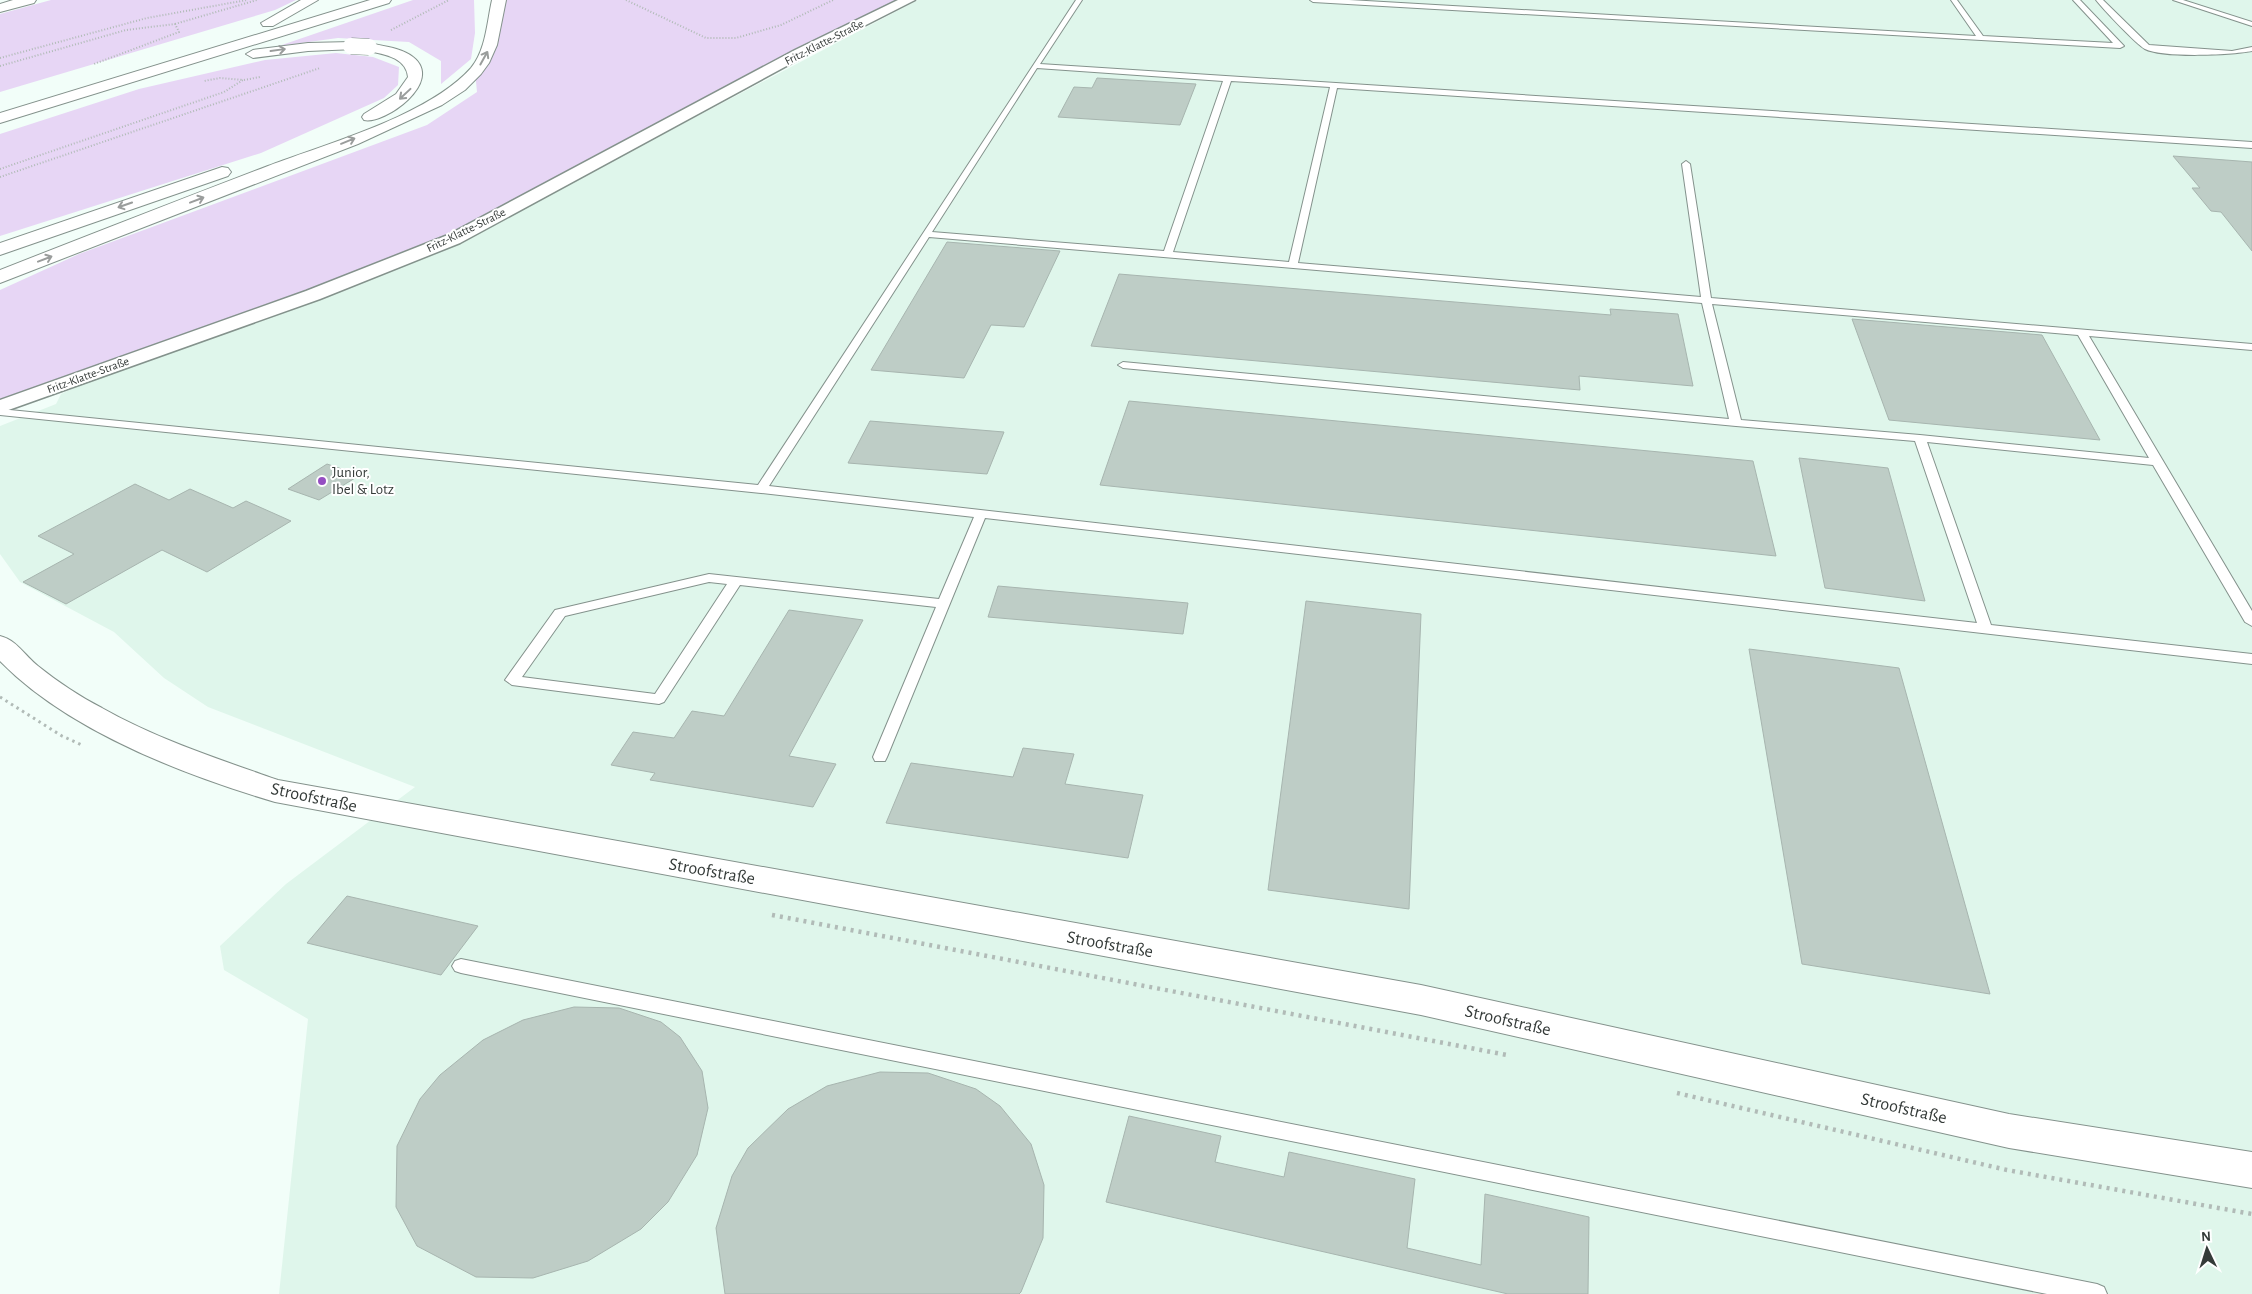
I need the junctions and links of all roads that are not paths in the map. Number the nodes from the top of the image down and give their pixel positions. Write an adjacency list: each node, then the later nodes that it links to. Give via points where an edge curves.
1 (29, 0): 13 (main road)
2 (311, 0): 15 (main road)
3 (352, 0): 15 (main road)
4 (384, 0): 21 (main road)
5 (499, 0): 32 (main road, one-way to 5, via 324,151 425,108 462,84 484,60 494,33)
6 (908, 0): 37 (street, Fritz-Klatte-Straße, via 800,54 454,239 314,296)
7 (1079, 0): 18 (lane)
8 (1313, 0): 16 (lane)
9 (1954, 0): 16 (lane)
10 (2076, 0): 16 (lane, via 2120,46)
11 (2100, 0): 17 (lane, via 2148,47 2232,54)
12 (2176, 0): 14 (lane)
13 (0, 8)
14 (2252, 24)
15 (258, 29): 22 (main road)
16 (1981, 38)
17 (2252, 49)
18 (1035, 66): 19 (lane); 28 (lane)
19 (1228, 78): 20 (lane); 30 (lane)
20 (1334, 85): 24 (lane); 31 (lane)
21 (74, 95): 23 (main road); 25 (main road, one-way to 25, bridge, via 259,53 308,47 369,47 397,53 414,64 417,78 405,94 381,111)
22 (0, 107)
23 (0, 118)
24 (2252, 145)
25 (254, 160)
26 (1686, 164): 33 (lane)
27 (237, 166): 29 (main road, one-way to 29)
28 (928, 234): 30 (lane); 42 (lane)
29 (2, 247)
30 (1168, 254): 31 (lane)
31 (1293, 265): 33 (lane)
32 (0, 277)
33 (1706, 300): 34 (lane); 39 (lane)
34 (2082, 333): 35 (lane); 41 (lane)
35 (2252, 347)
36 (1123, 365): 39 (lane)
37 (0, 407)
38 (0, 412): 42 (lane)
39 (1736, 423): 40 (lane)
40 (1920, 438): 41 (lane); 47 (lane)
41 (2157, 462): 46 (lane)
42 (761, 489): 43 (lane)
43 (981, 514): 45 (lane); 47 (lane)
44 (736, 581): 44 (lane, via 709,578 560,613 512,680 659,699); 45 (lane)
45 (944, 604): 50 (lane)
46 (2252, 622)
47 (1986, 629): 49 (lane)
48 (0, 645): 52 (main road, Stroofstraße, via 19,667 88,713 167,752 275,790 1421,1000 2010,1131)
49 (2252, 659)
50 (880, 757)
51 (461, 966): 53 (lane)
52 (2252, 1170)
53 (2097, 1294)

